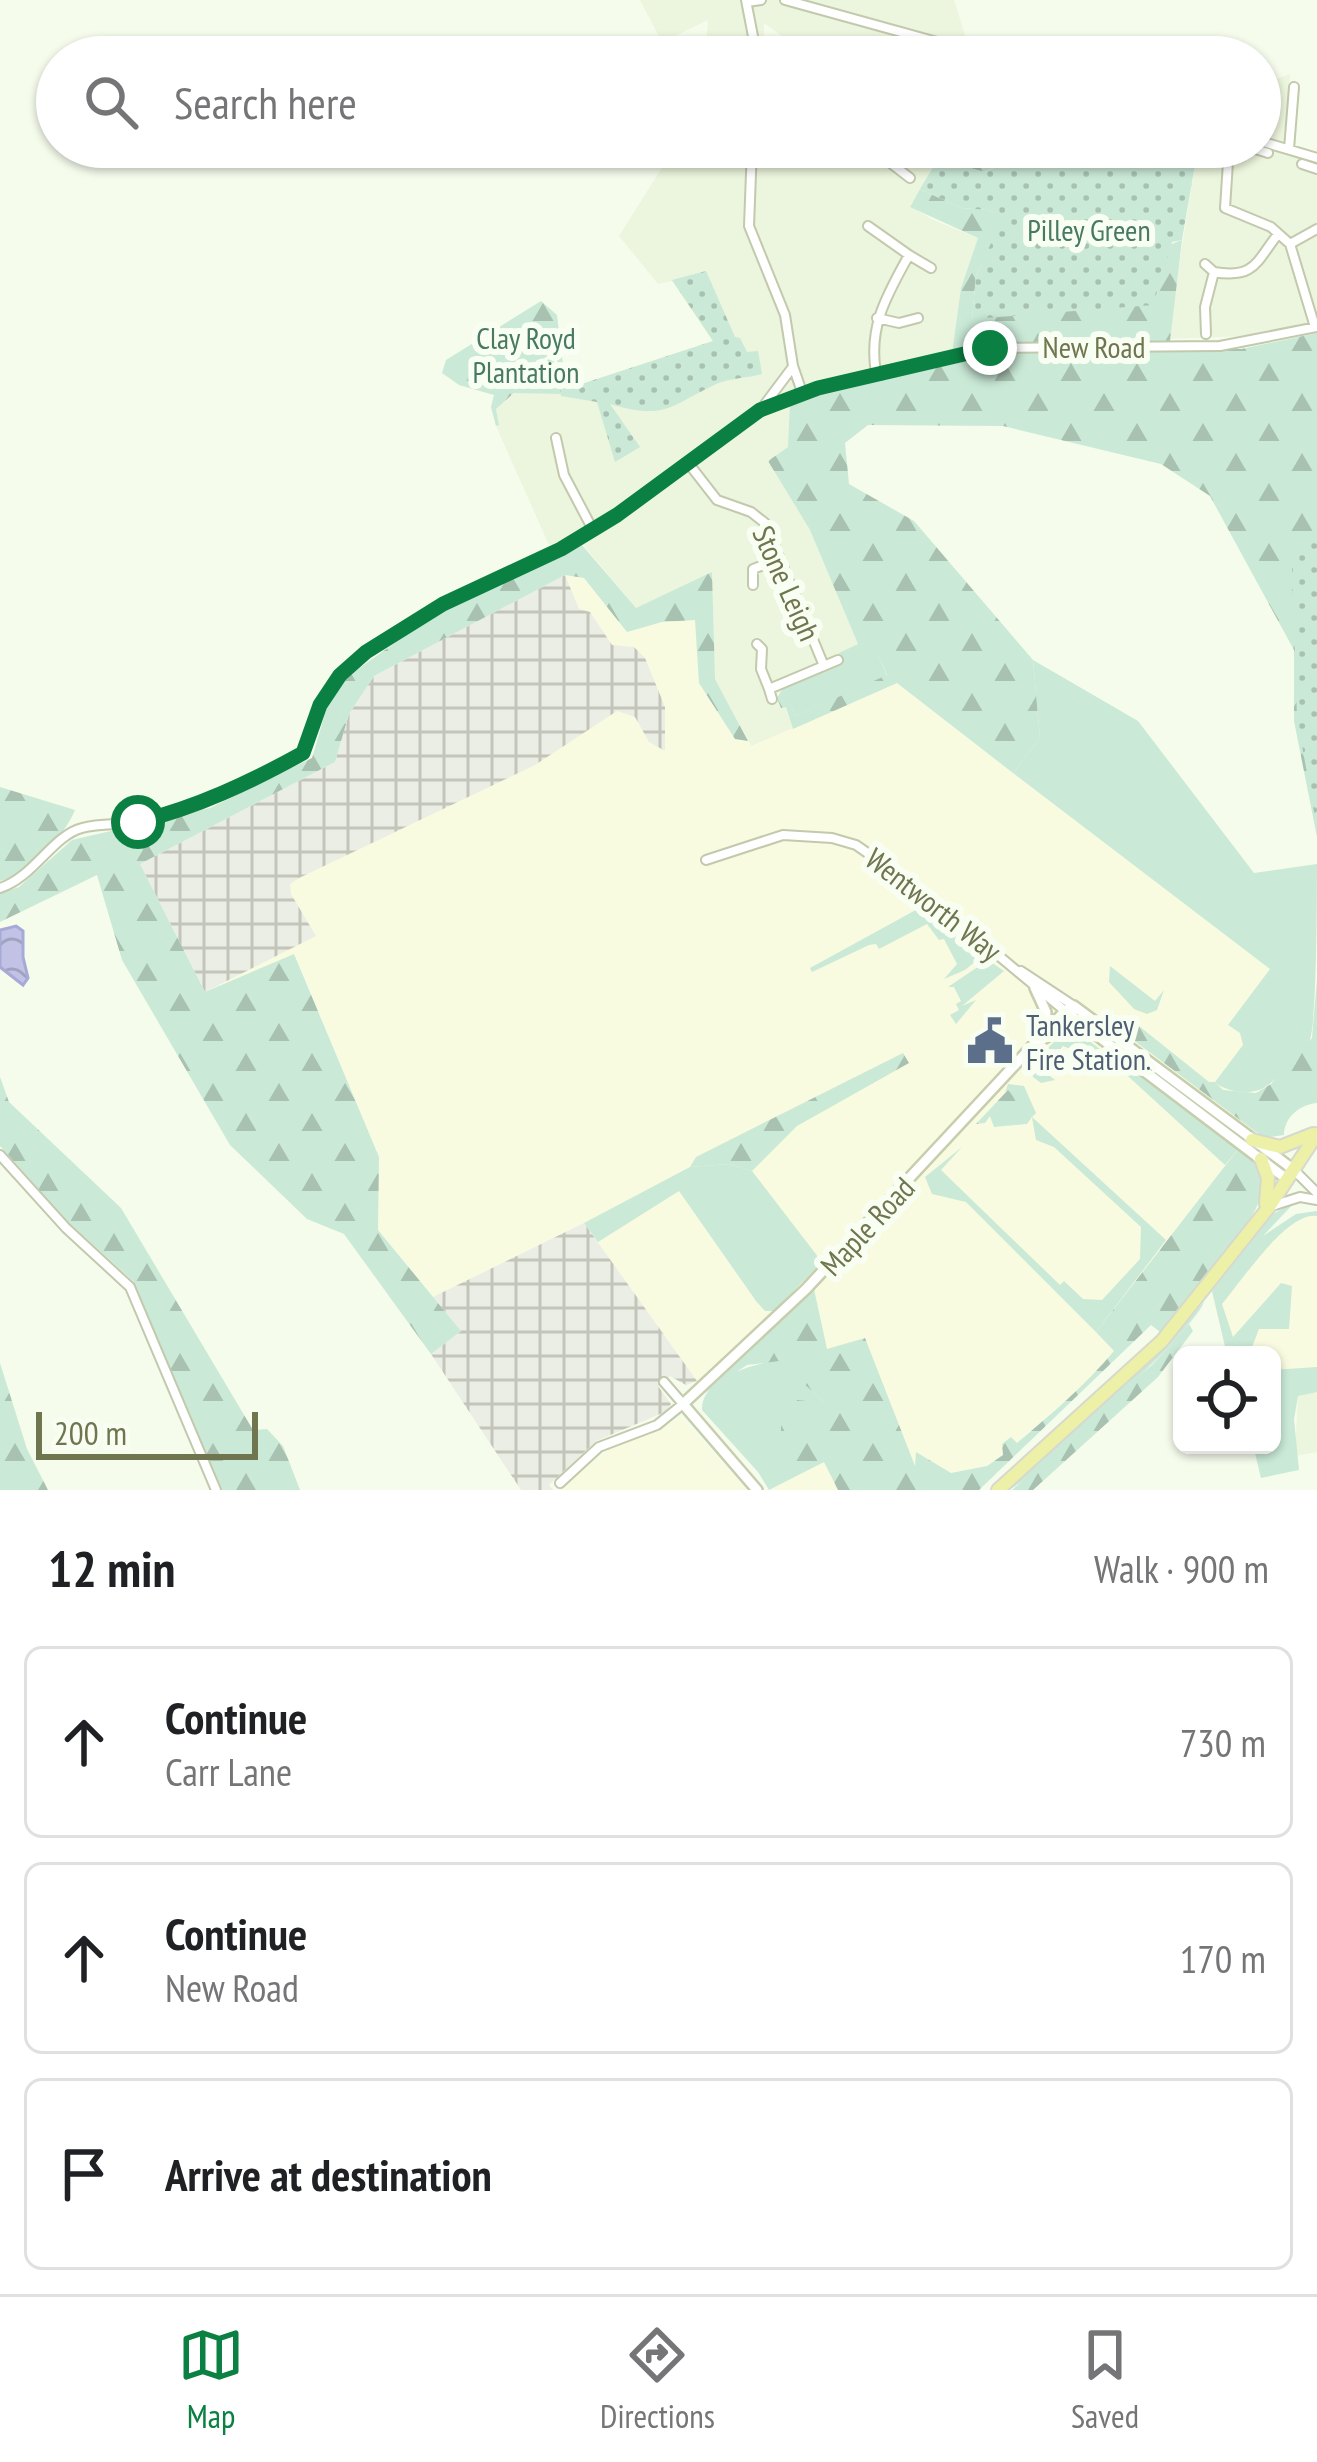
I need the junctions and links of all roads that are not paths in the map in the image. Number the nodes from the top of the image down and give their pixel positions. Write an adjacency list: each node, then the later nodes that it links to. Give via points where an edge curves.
1 (761, 0): 3 (street)
2 (785, 0): 5 (street)
3 (746, 1): 4 (street)
4 (753, 36)
5 (915, 36)
6 (1294, 87): 8 (street)
7 (1281, 147): 8 (street)
8 (1288, 149): 9 (street)
9 (1317, 158)
10 (1302, 164): 14 (street)
11 (751, 168): 28 (street, via 749,226 785,315)
12 (897, 168): 15 (street)
13 (1228, 168): 18 (street, via 1225,208)
14 (1317, 169)
15 (910, 178)
16 (868, 226): 20 (street)
17 (1317, 229): 19 (street)
18 (1278, 234): 19 (street); 23 (street, via 1254,268)
19 (1290, 244): 26 (street)
20 (909, 255): 22 (street); 24 (street)
21 (1204, 264): 23 (street)
22 (931, 268)
23 (1214, 272): 27 (street)
24 (877, 318): 25 (street); 29 (street)
25 (918, 318)
26 (1316, 327): 29 (street, New Road, via 1220,346 990,348)
27 (1206, 334)
28 (793, 366): 30 (street); 31 (street)
29 (876, 373): 30 (street, New Road)
30 (802, 392): 31 (street, New Road)
31 (760, 410): 33 (street)
32 (556, 438): 34 (street, via 564,475)
33 (689, 464): 34 (street); 35 (street, Stone Leigh, via 717,500 764,523)
34 (593, 530): 41 (street, via 366,652 320,705 303,753 179,812 81,828 17,883)
35 (779, 559): 36 (street, via 753,568); 39 (street, Stone Leigh)
36 (753, 585)
37 (758, 644): 39 (street, via 771,694)
38 (838, 660): 39 (street)
39 (824, 666)
40 (706, 860): 42 (street, Wentworth Way, via 783,836 856,845)
41 (0, 888)
42 (1020, 971): 43 (street, Wentworth Way); 44 (street, Wentworth Way)
43 (1035, 988): 44 (street, Wentworth Way); 47 (street, via 1046,1012)
44 (1070, 1011): 45 (street, Wentworth Way); 46 (street, Maple Road); 47 (street, Maple Road); 49 (street, Wentworth Way)
45 (1094, 1032): 46 (street); 51 (street, Wentworth Way)
46 (1055, 1033): 47 (street, Maple Road)
47 (1042, 1039): 56 (street, Maple Road, via 806,1289)
48 (1317, 1133): 49 (highway, via 1280,1147); 52 (highway)
49 (1252, 1140): 52 (street, Wentworth Way)
50 (0, 1155): 58 (street, via 130,1287)
51 (1261, 1159): 52 (street, Wentworth Way); 54 (highway)
52 (1291, 1175): 53 (street); 54 (highway)
53 (1317, 1196): 54 (street)
54 (1267, 1209): 60 (highway, via 1162,1342)
55 (664, 1382): 56 (street)
56 (683, 1404): 57 (street, via 657,1425 599,1448); 59 (street)
57 (560, 1484)
58 (216, 1490)
59 (758, 1490)
60 (998, 1490)

